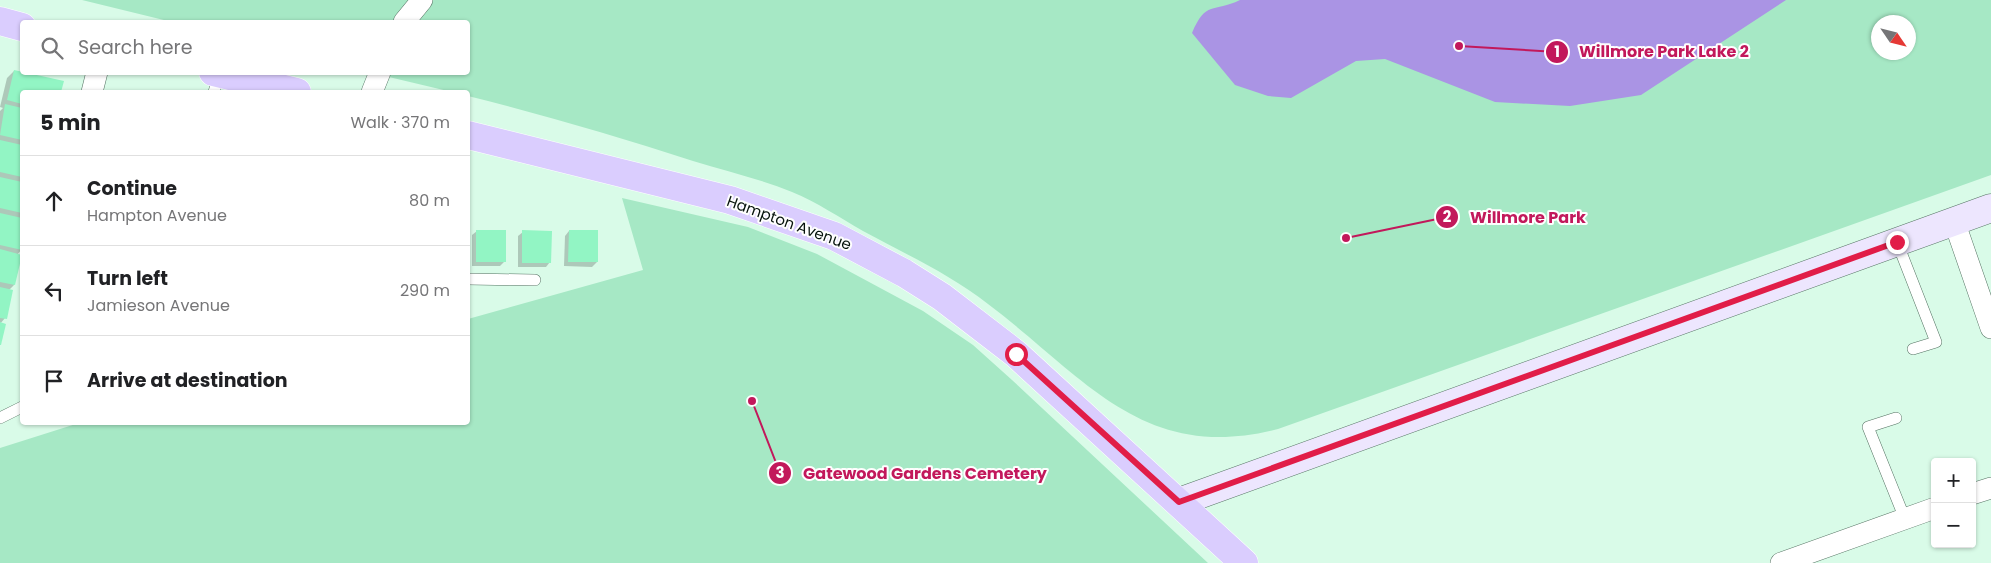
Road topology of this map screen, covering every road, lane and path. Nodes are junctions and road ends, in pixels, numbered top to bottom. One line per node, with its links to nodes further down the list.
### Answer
1 (422, 0): 2 (street)
2 (406, 20)
3 (0, 21): 4 (main road)
4 (20, 26)
5 (96, 75): 8 (street)
6 (379, 75): 10 (street)
7 (215, 80): 9 (main road)
8 (92, 90)
9 (282, 90)
10 (373, 90)
11 (470, 135): 24 (main road, Hampton Avenue)
12 (1991, 208): 13 (main road)
13 (1954, 221): 14 (main road); 17 (street)
14 (1897, 242): 18 (lane); 24 (main road)
15 (470, 279): 16 (lane)
16 (535, 280)
17 (1991, 328)
18 (1914, 349)
19 (20, 408): 20 (lane)
20 (0, 418)
21 (1896, 418): 26 (lane)
22 (1991, 488): 23 (street)
23 (1976, 493)
24 (1179, 502): 27 (main road, Hampton Avenue)
25 (1931, 509): 26 (street)
26 (1904, 519): 28 (street)
27 (1244, 563)
28 (1781, 563)

